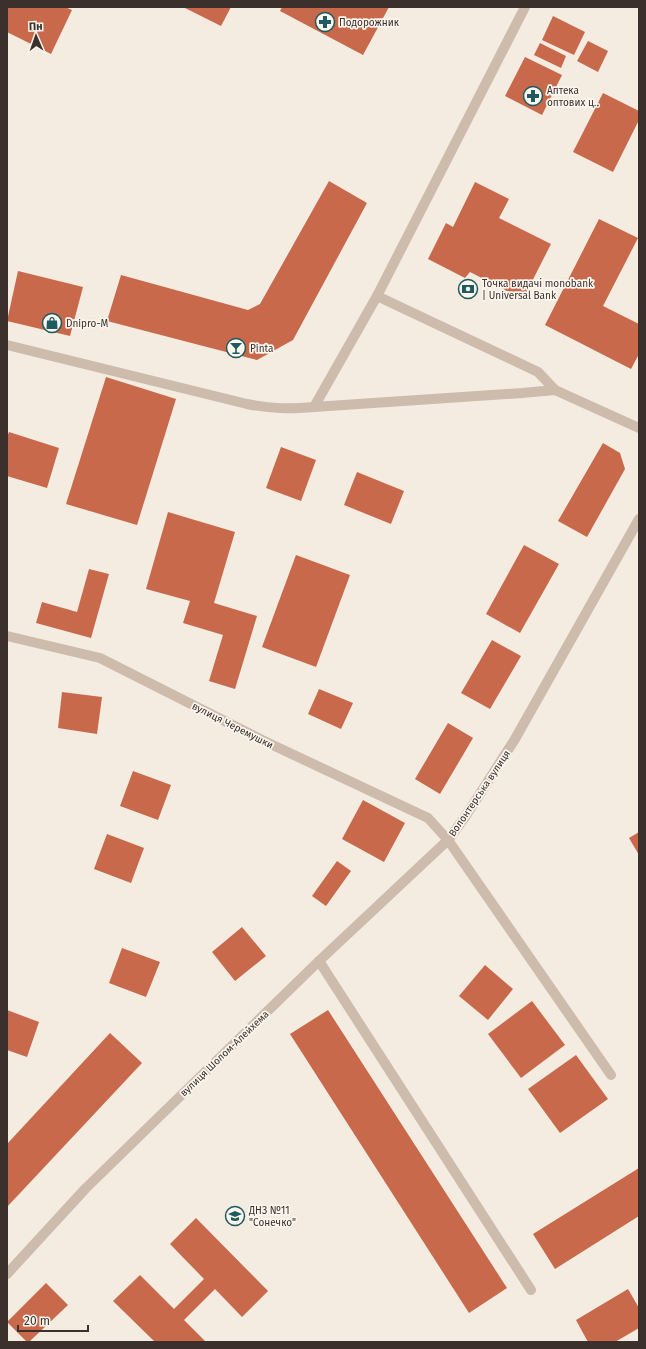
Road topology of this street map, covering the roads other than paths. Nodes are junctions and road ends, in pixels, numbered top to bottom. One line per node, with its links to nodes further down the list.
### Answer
1 (525, 7): 2 (street)
2 (377, 296): 4 (street); 5 (street)
3 (7, 345): 5 (street)
4 (555, 390): 5 (street); 6 (street)
5 (314, 407)
6 (639, 428)
7 (639, 519): 9 (street, Волонтерська вулиця)
8 (7, 636): 9 (street, вулиця Черемушки)
9 (448, 840): 10 (street, вулиця Шолом-Алейхема); 11 (street, Волонтерська вулиця)
10 (319, 961): 12 (street, вулиця Шолом-Алейхема); 13 (street)
11 (611, 1075)
12 (7, 1274)
13 (531, 1290)

